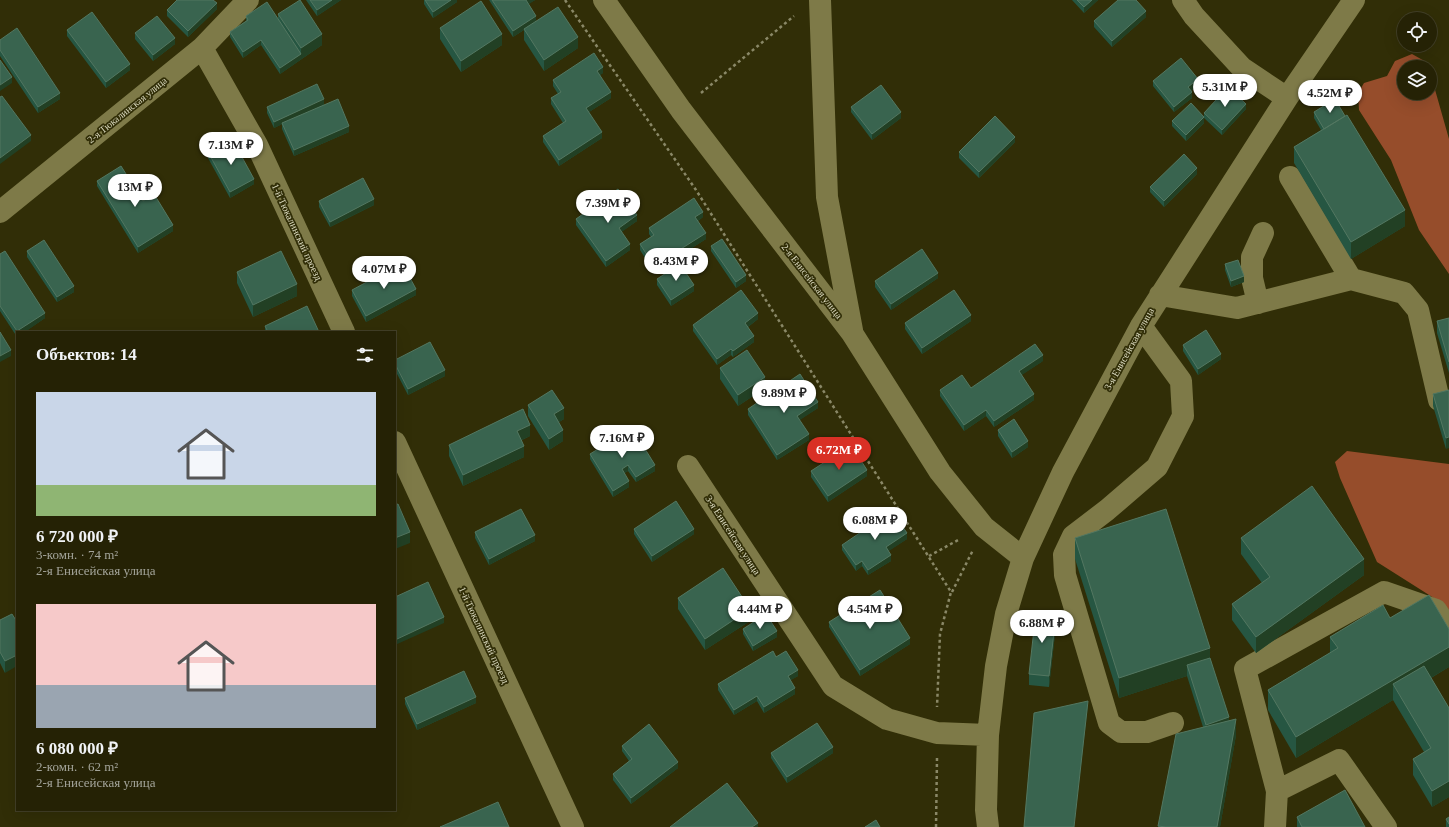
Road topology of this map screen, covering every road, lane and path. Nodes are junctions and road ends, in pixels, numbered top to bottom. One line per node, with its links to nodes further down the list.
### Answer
1 (248, 0): 8 (street, 2-я Тюкалинская улица)
2 (565, 0): 24 (path)
3 (604, 0): 10 (street, 2-я Енисейская улица)
4 (820, 0): 19 (street)
5 (1183, 0): 9 (street)
6 (1354, 0): 9 (street, 3-я Енисейская улица)
7 (796, 15): 10 (path)
8 (202, 48): 12 (street, 2-я Тюкалинская улица); 18 (street, 1-й Тюкалинский проезд)
9 (1287, 98): 15 (street, 3-я Енисейская улица)
10 (680, 110): 19 (street, 2-я Енисейская улица)
11 (1290, 177): 14 (street)
12 (0, 212)
13 (1263, 233): 16 (street)
14 (1351, 279): 16 (street); 20 (street)
15 (1160, 295): 16 (street); 17 (street, 3-я Енисейская улица)
16 (1258, 303)
17 (1141, 326): 25 (street, 3-я Енисейская улица); 28 (street)
18 (344, 331)
19 (852, 333): 23 (street, 2-я Енисейская улица)
20 (1439, 400)
21 (396, 444): 32 (street, 1-й Тюкалинский проезд)
22 (688, 466): 29 (street, 3-я Енисейская улица)
23 (984, 527): 24 (path); 25 (street, 2-я Енисейская улица); 26 (path)
24 (929, 556): 26 (path)
25 (1023, 558): 30 (street, 3-я Енисейская улица)
26 (951, 592): 29 (path)
27 (1449, 630): 31 (street)
28 (1174, 722)
29 (937, 733): 30 (street, 3-я Енисейская улица); 33 (path)
30 (988, 735): 34 (street, 3-я Енисейская улица)
31 (1276, 791): 35 (street); 36 (street)
32 (573, 827)
33 (936, 827)
34 (988, 827)
35 (1275, 827)
36 (1386, 827)

